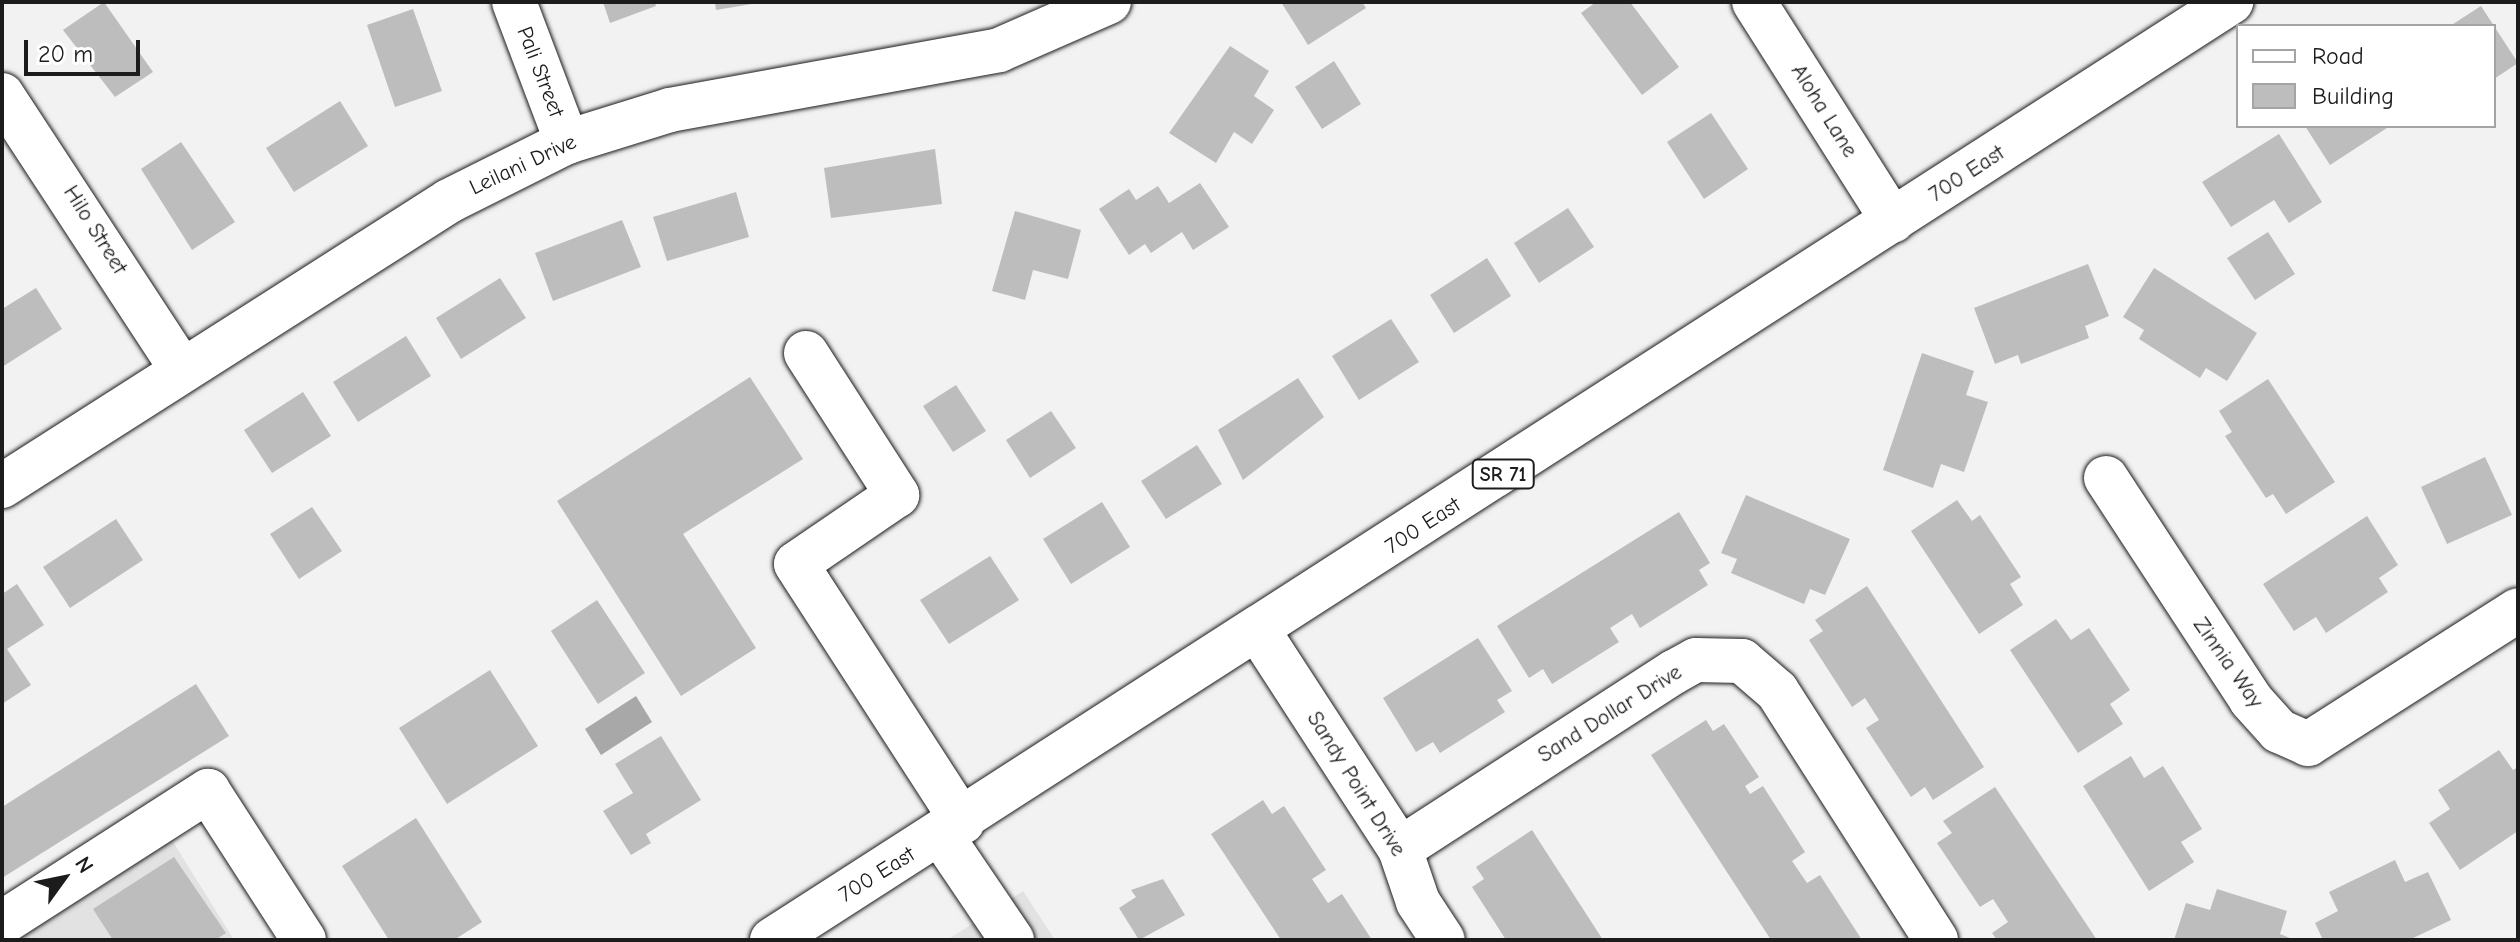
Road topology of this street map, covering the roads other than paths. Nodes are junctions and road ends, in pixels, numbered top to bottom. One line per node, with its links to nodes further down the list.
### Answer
1 (514, 2): 7 (street, Pali Street)
2 (1109, 2): 5 (street, Leilani Drive)
3 (1754, 2): 8 (street, Aloha Lane)
4 (2231, 2): 8 (street, 700 East / SR 71)
5 (1038, 17): 7 (street, Leilani Drive)
6 (2, 95): 10 (street, Hilo Street)
7 (567, 142): 10 (street, Leilani Drive)
8 (1893, 221): 14 (street, 700 East / SR 71)
9 (806, 353): 15 (street)
10 (182, 370): 12 (street, Leilani Drive)
11 (2106, 478): 13 (street, Zinnia Way)
12 (2, 486)
13 (2518, 610)
14 (1259, 632): 15 (street, 700 East / SR 71); 16 (street, Sandy Point Drive)
15 (952, 829): 19 (street, 700 East / SR 71); 20 (street)
16 (1400, 849): 21 (street, Sandy Point Drive); 22 (street, Sand Dollar Drive)
17 (2, 923): 18 (street)
18 (304, 940)
19 (772, 940)
20 (1012, 940)
21 (1443, 940)
22 (1936, 940)

